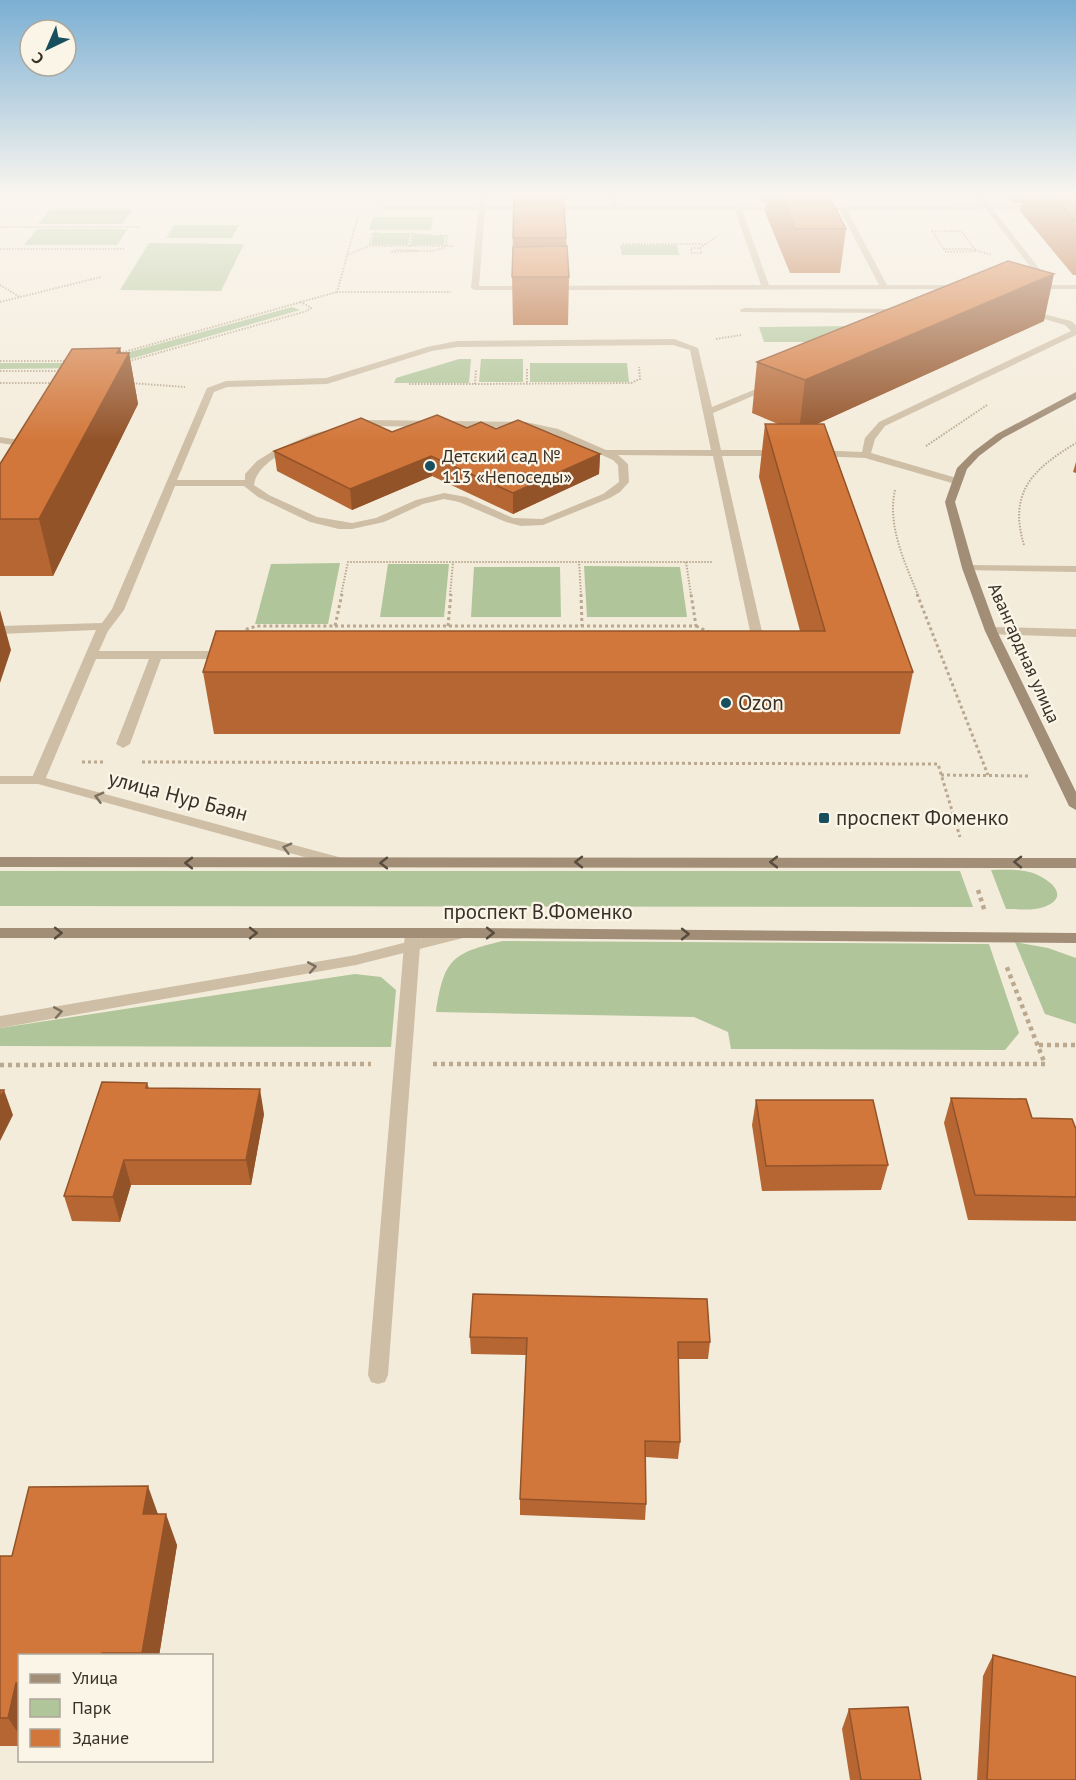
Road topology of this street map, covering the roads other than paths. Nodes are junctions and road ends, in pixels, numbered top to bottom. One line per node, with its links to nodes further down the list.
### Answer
1 (476, 275): 10 (street)
2 (761, 275): 10 (street)
3 (878, 275): 5 (street)
4 (1041, 275): 8 (street)
5 (884, 287): 6 (street); 10 (street)
6 (973, 287)
7 (1028, 287): 8 (street)
8 (1050, 287): 9 (street)
9 (1076, 287)
10 (766, 288)
11 (1014, 307): 22 (street)
12 (744, 310): 13 (street)
13 (918, 311)
14 (782, 381): 16 (street)
15 (1076, 395): 23 (main road, Авангардная улица)
16 (708, 412): 19 (street); 24 (street)
17 (0, 440): 26 (street)
18 (605, 452): 19 (street); 25 (street); 25 (street)
19 (717, 453): 20 (street); 33 (street)
20 (796, 453)
21 (807, 453): 22 (street)
22 (866, 455): 23 (street)
23 (956, 482): 27 (main road, Авангардная улица)
24 (171, 483): 25 (street); 29 (street)
25 (247, 483)
26 (0, 487)
27 (968, 568): 28 (street); 31 (main road, Авангардная улица)
28 (1076, 569)
29 (104, 626): 30 (street); 34 (street)
30 (0, 630)
31 (991, 631): 32 (street); 40 (main road, Авангардная улица)
32 (1076, 633)
33 (743, 651)
34 (91, 655): 35 (street); 39 (street)
35 (156, 655): 36 (street); 37 (street)
36 (238, 655)
37 (123, 744)
38 (0, 780): 39 (street, улица Нур Баян)
39 (38, 780): 42 (street, улица Нур Баян, one-way to 39)
40 (1076, 806)
41 (0, 862): 42 (main road, one-way to 41)
42 (344, 863): 43 (main road, one-way to 42)
43 (1076, 863)
44 (0, 933): 47 (main road, проспект В.Фоменко, one-way to 47)
45 (465, 933): 46 (main road, проспект В.Фоменко, one-way to 46); 47 (street)
46 (1076, 938)
47 (413, 939): 48 (street, one-way to 47); 49 (street)
48 (0, 1022)
49 (378, 1375)

